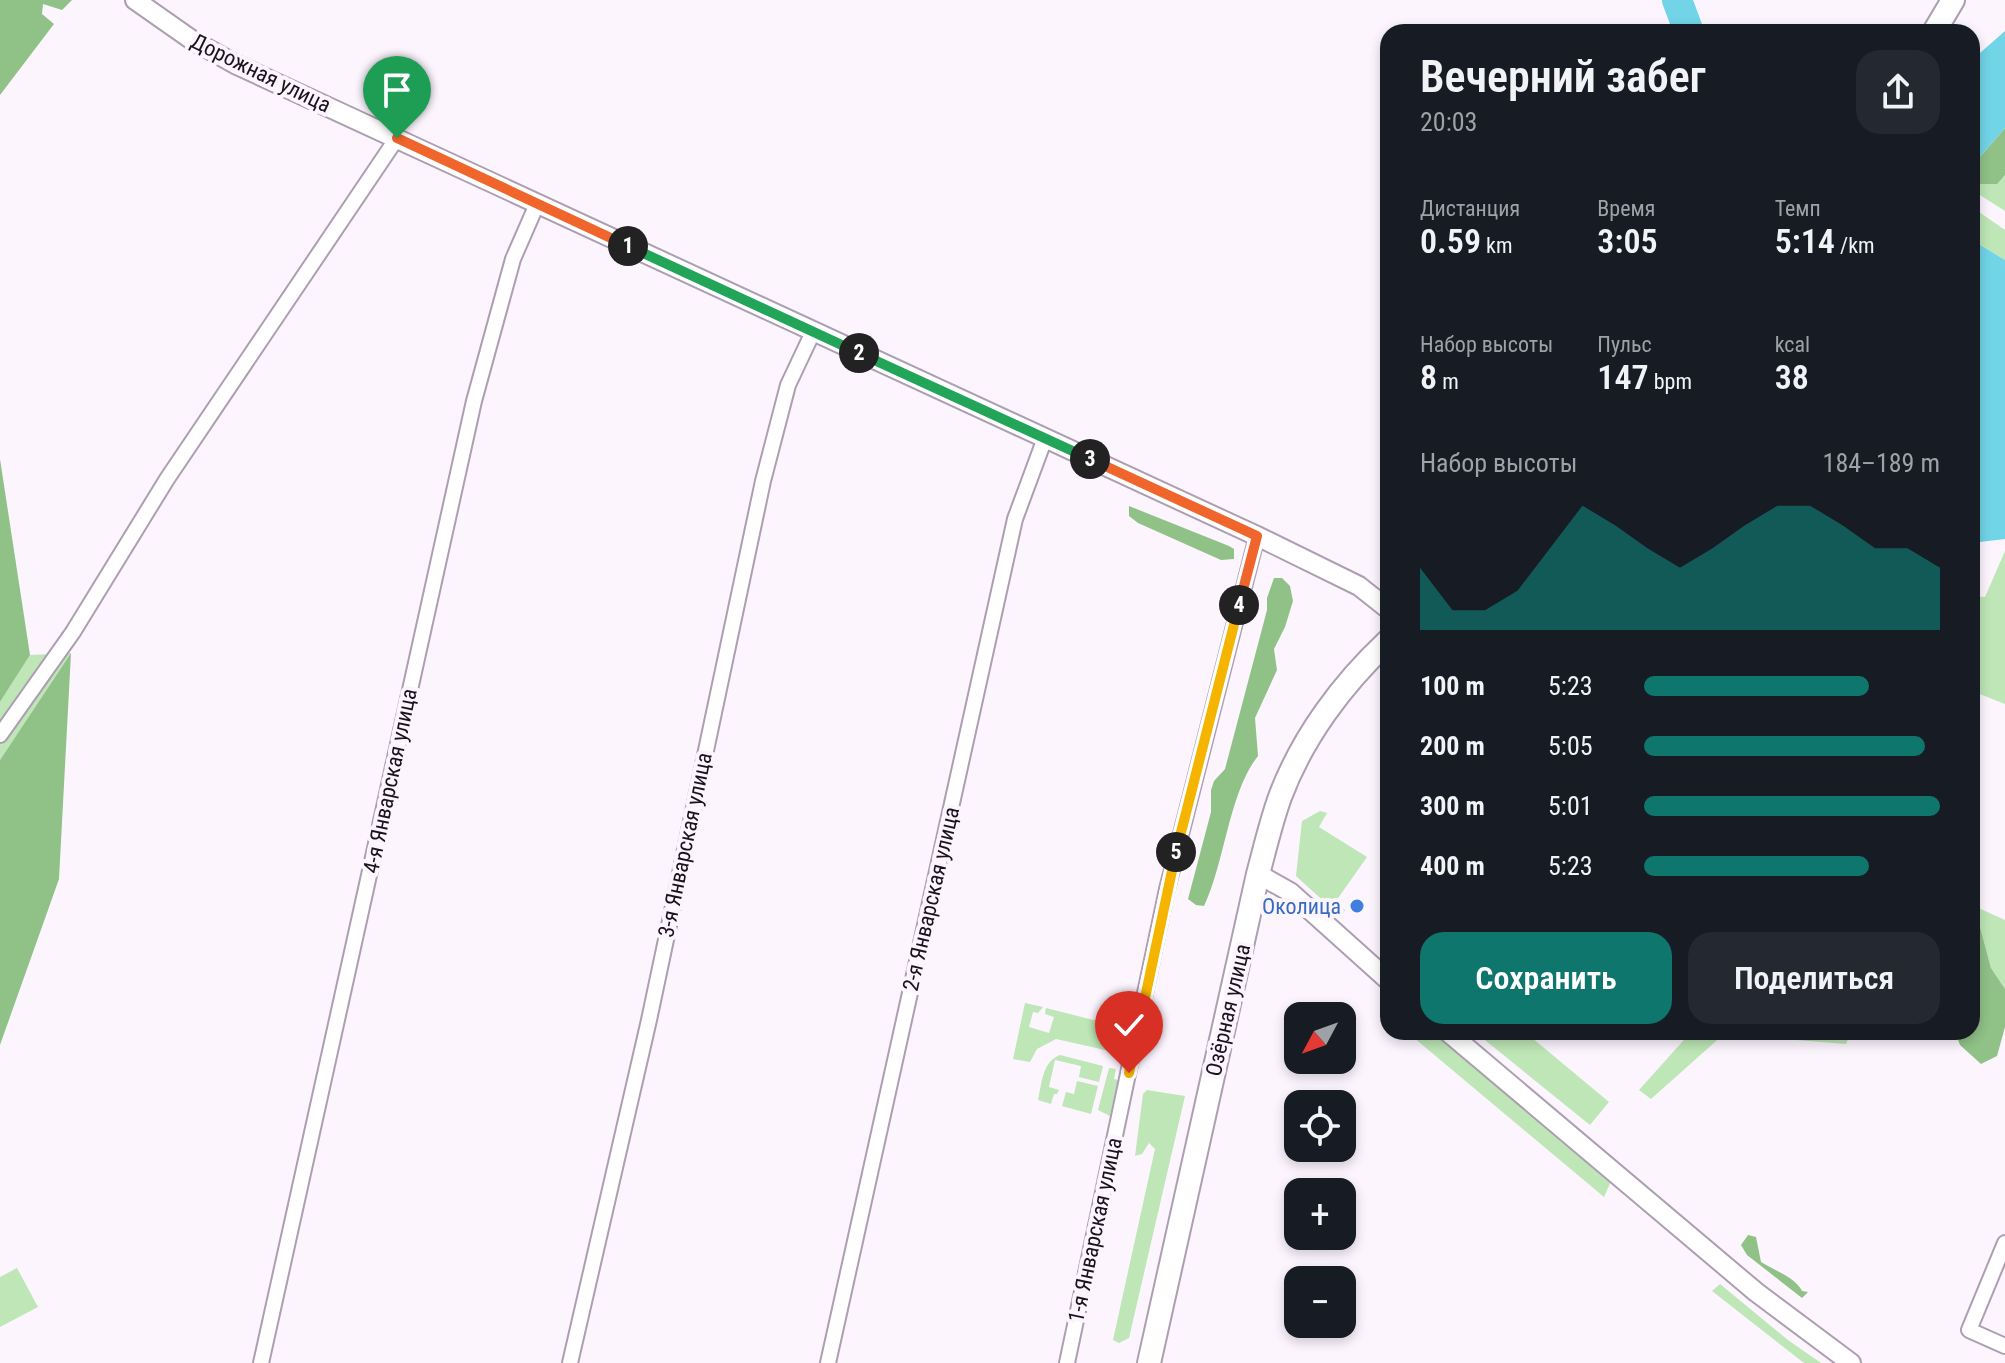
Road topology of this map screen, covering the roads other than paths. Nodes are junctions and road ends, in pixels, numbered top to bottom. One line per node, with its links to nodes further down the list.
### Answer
1 (135, 0): 4 (street, Дорожная улица)
2 (1953, 0): 3 (main road)
3 (1939, 24)
4 (397, 138): 5 (street, Дорожная улица); 11 (street)
5 (537, 204): 6 (street, Дорожная улица); 17 (street, 4-я Январская улица)
6 (813, 332): 7 (street, Дорожная улица); 18 (street, 3-я Январская улица)
7 (1045, 438): 8 (street, Дорожная улица); 19 (street, 2-я Январская улица)
8 (1257, 536): 9 (street, Дорожная улица); 20 (street, 1-я Январская улица)
9 (1380, 603)
10 (1380, 650): 12 (main road, Озёрная улица)
11 (0, 735)
12 (1258, 874): 13 (street); 21 (main road, Озёрная улица)
13 (1380, 973)
14 (1457, 1040): 22 (street)
15 (2005, 1243): 16 (street)
16 (2005, 1346)
17 (261, 1363)
18 (570, 1363)
19 (828, 1363)
20 (1067, 1363)
21 (1149, 1363)
22 (1851, 1363)

